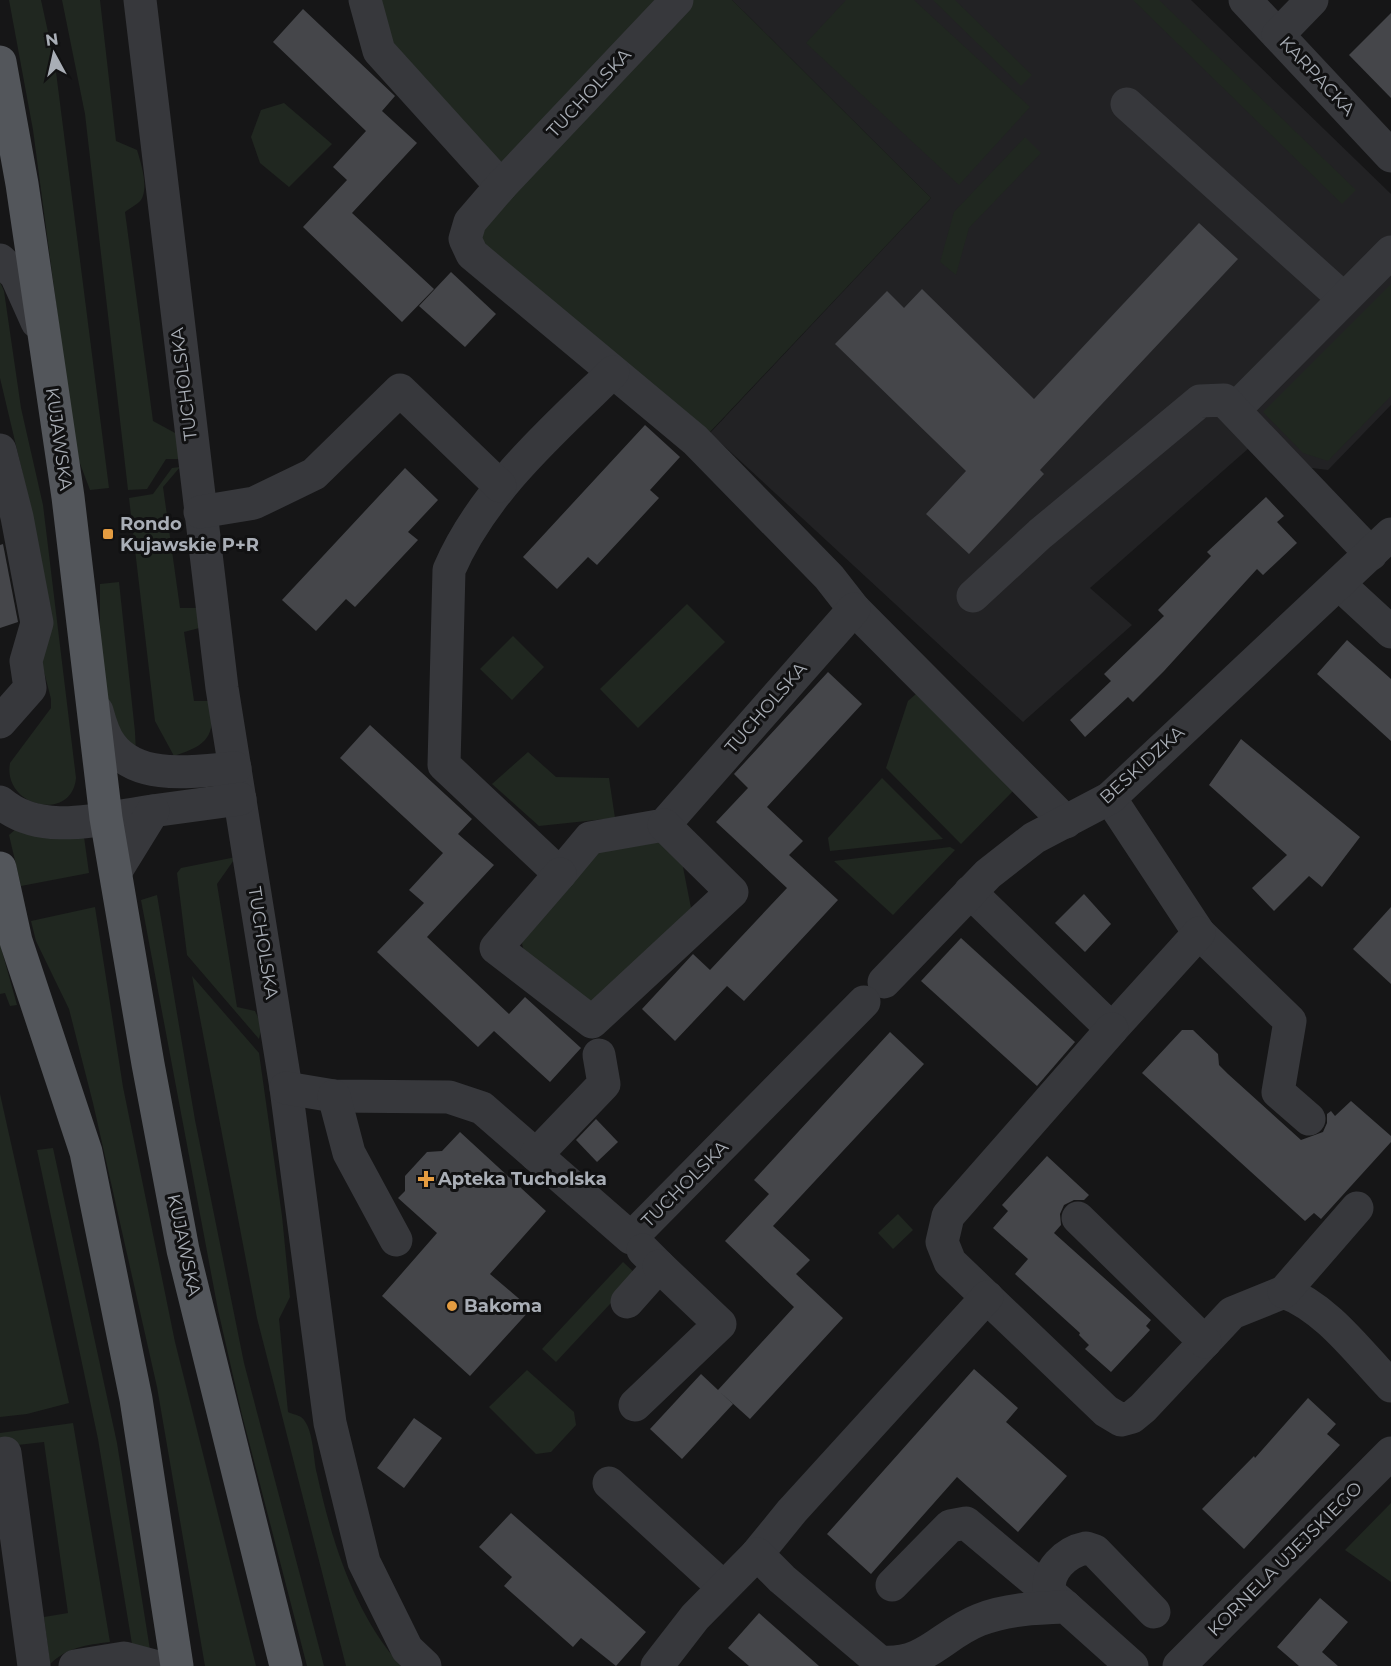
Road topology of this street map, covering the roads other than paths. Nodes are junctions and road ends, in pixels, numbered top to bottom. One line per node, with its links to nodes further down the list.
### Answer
1 (140, 0): 19 (street, TUCHOLSKA)
2 (365, 0): 10 (street)
3 (677, 0): 10 (street, TUCHOLSKA)
4 (1245, 0): 6 (street, KARPACKA)
5 (1312, 0): 6 (street)
6 (1278, 35): 9 (street, KARPACKA)
7 (0, 62): 14 (main road, KUJAWSKA)
8 (1127, 104): 13 (street)
9 (1390, 153)
10 (501, 186): 15 (street, TUCHOLSKA)
11 (1391, 252): 13 (street)
12 (0, 260): 14 (street)
13 (1344, 299): 16 (street)
14 (45, 340): 26 (main road, KUJAWSKA)
15 (613, 372): 18 (street); 24 (street, TUCHOLSKA)
16 (1234, 410): 20 (street); 23 (street)
17 (0, 450): 21 (street)
18 (500, 486): 19 (street); 36 (street)
19 (200, 512): 28 (street, TUCHOLSKA)
20 (1381, 544): 22 (street, BESKIDZKA)
21 (13, 566): 27 (street)
22 (1339, 584): 25 (street); 29 (street, BESKIDZKA)
23 (973, 596)
24 (854, 609): 33 (street, TUCHOLSKA); 34 (street, TUCHOLSKA)
25 (1391, 632)
26 (92, 695): 28 (street); 32 (main road, KUJAWSKA)
27 (0, 722)
28 (237, 783): 31 (street); 43 (street, TUCHOLSKA)
29 (1110, 798): 33 (street, BESKIDZKA); 39 (street)
30 (0, 802): 32 (street)
31 (153, 811): 32 (street); 35 (street)
32 (106, 819): 35 (main road, KUJAWSKA)
33 (1066, 822): 38 (street, BESKIDZKA)
34 (664, 825): 36 (street); 36 (street)
35 (116, 871): 71 (main road, KUJAWSKA)
36 (560, 874)
37 (1, 876): 70 (main road)
38 (970, 892): 40 (street, BESKIDZKA); 41 (street)
39 (1199, 933): 41 (street); 45 (street)
40 (874, 992): 49 (street, TUCHOLSKA)
41 (1112, 1029): 53 (street)
42 (599, 1055): 46 (street)
43 (286, 1088): 44 (street, TUCHOLSKA); 72 (street, TUCHOLSKA)
44 (334, 1096): 46 (street, TUCHOLSKA); 50 (street)
45 (1310, 1119)
46 (536, 1155): 49 (street, TUCHOLSKA)
47 (1357, 1208): 52 (street)
48 (1078, 1218): 55 (street)
49 (631, 1238): 51 (street)
50 (396, 1240)
51 (659, 1266): 54 (street); 57 (street)
52 (1284, 1292): 55 (street); 56 (street)
53 (987, 1297): 55 (street); 61 (street)
54 (627, 1302)
55 (1205, 1342)
56 (1391, 1386)
57 (635, 1405)
58 (1391, 1452): 66 (street, KORNELA UJEJSKIEGO)
59 (5, 1453): 67 (street)
60 (609, 1483): 63 (street)
61 (757, 1554): 63 (street); 64 (street)
62 (892, 1585): 64 (street)
63 (723, 1587): 73 (street)
64 (1058, 1600): 65 (street); 74 (street)
65 (1154, 1612)
66 (1193, 1662)
67 (34, 1666)
68 (75, 1666): 69 (street)
69 (154, 1666)
70 (177, 1666)
71 (286, 1666)
72 (425, 1666)
73 (657, 1666)
74 (1132, 1666)

